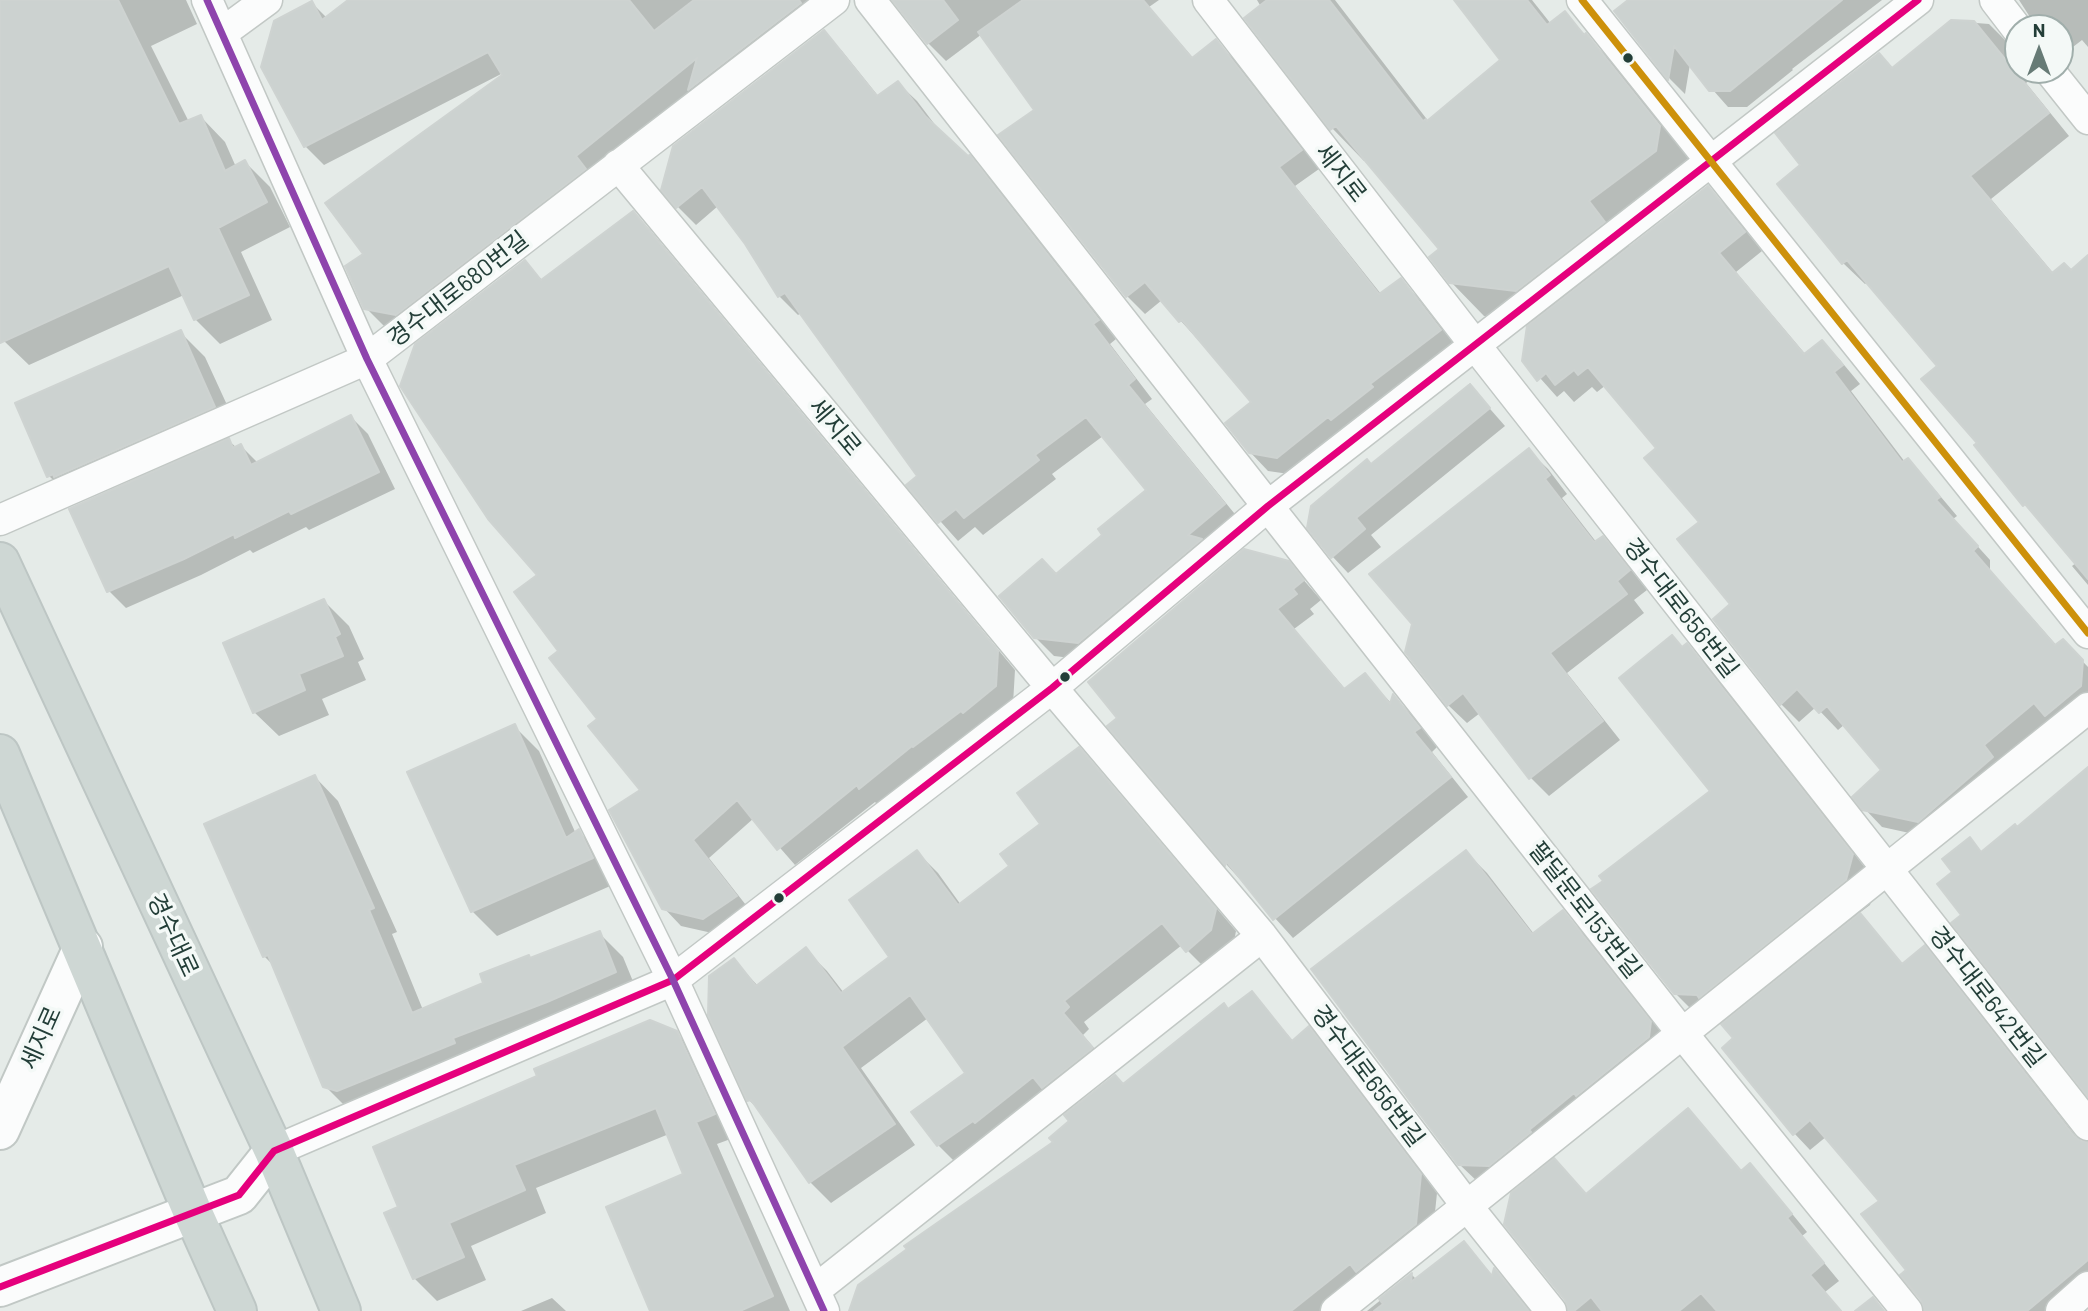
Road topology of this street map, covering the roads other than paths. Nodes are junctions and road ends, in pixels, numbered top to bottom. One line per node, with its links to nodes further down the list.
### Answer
1 (207, 0): 10 (street)
2 (267, 0): 10 (street)
3 (834, 0): 14 (street, 경수대로680번길)
4 (870, 0): 17 (street)
5 (1208, 0): 15 (street, 세지로)
6 (1582, 0): 13 (street)
7 (1918, 0): 13 (street)
8 (1995, 0): 9 (street)
9 (2006, 14)
10 (222, 33): 16 (street)
11 (2060, 84): 12 (street)
12 (2088, 119)
13 (1712, 162): 15 (street); 20 (street)
14 (618, 165): 16 (street, 경수대로680번길); 21 (street, 세지로)
15 (1475, 345): 17 (street); 24 (street, 경수대로656번길)
16 (367, 359): 18 (street, 경수대로680번길); 27 (street)
17 (1268, 506): 21 (street); 28 (street, 팔달문로153번길)
18 (0, 520)
19 (0, 562): 31 (main road, 경수대로)
20 (2088, 633)
21 (1052, 688): 25 (street, 경수대로656번길); 27 (street)
22 (2088, 708): 24 (street)
23 (0, 754): 26 (main road)
24 (1886, 870): 28 (street); 29 (street, 경수대로642번길)
25 (1262, 936): 32 (street, 경수대로656번길); 36 (street)
26 (83, 947): 30 (street, 세지로); 33 (main road)
27 (673, 980): 31 (street); 36 (street)
28 (1682, 1033): 32 (street); 41 (street, 팔달문로153번길)
29 (2088, 1125)
30 (0, 1130)
31 (274, 1152): 33 (street); 38 (main road, 경수대로)
32 (1467, 1206): 39 (street); 40 (street)
33 (193, 1213): 34 (street); 37 (main road)
34 (0, 1287)
35 (2088, 1287): 42 (street)
36 (820, 1300)
37 (237, 1311)
38 (341, 1311)
39 (1336, 1311)
40 (1550, 1311)
41 (1907, 1311)
42 (2061, 1311)

